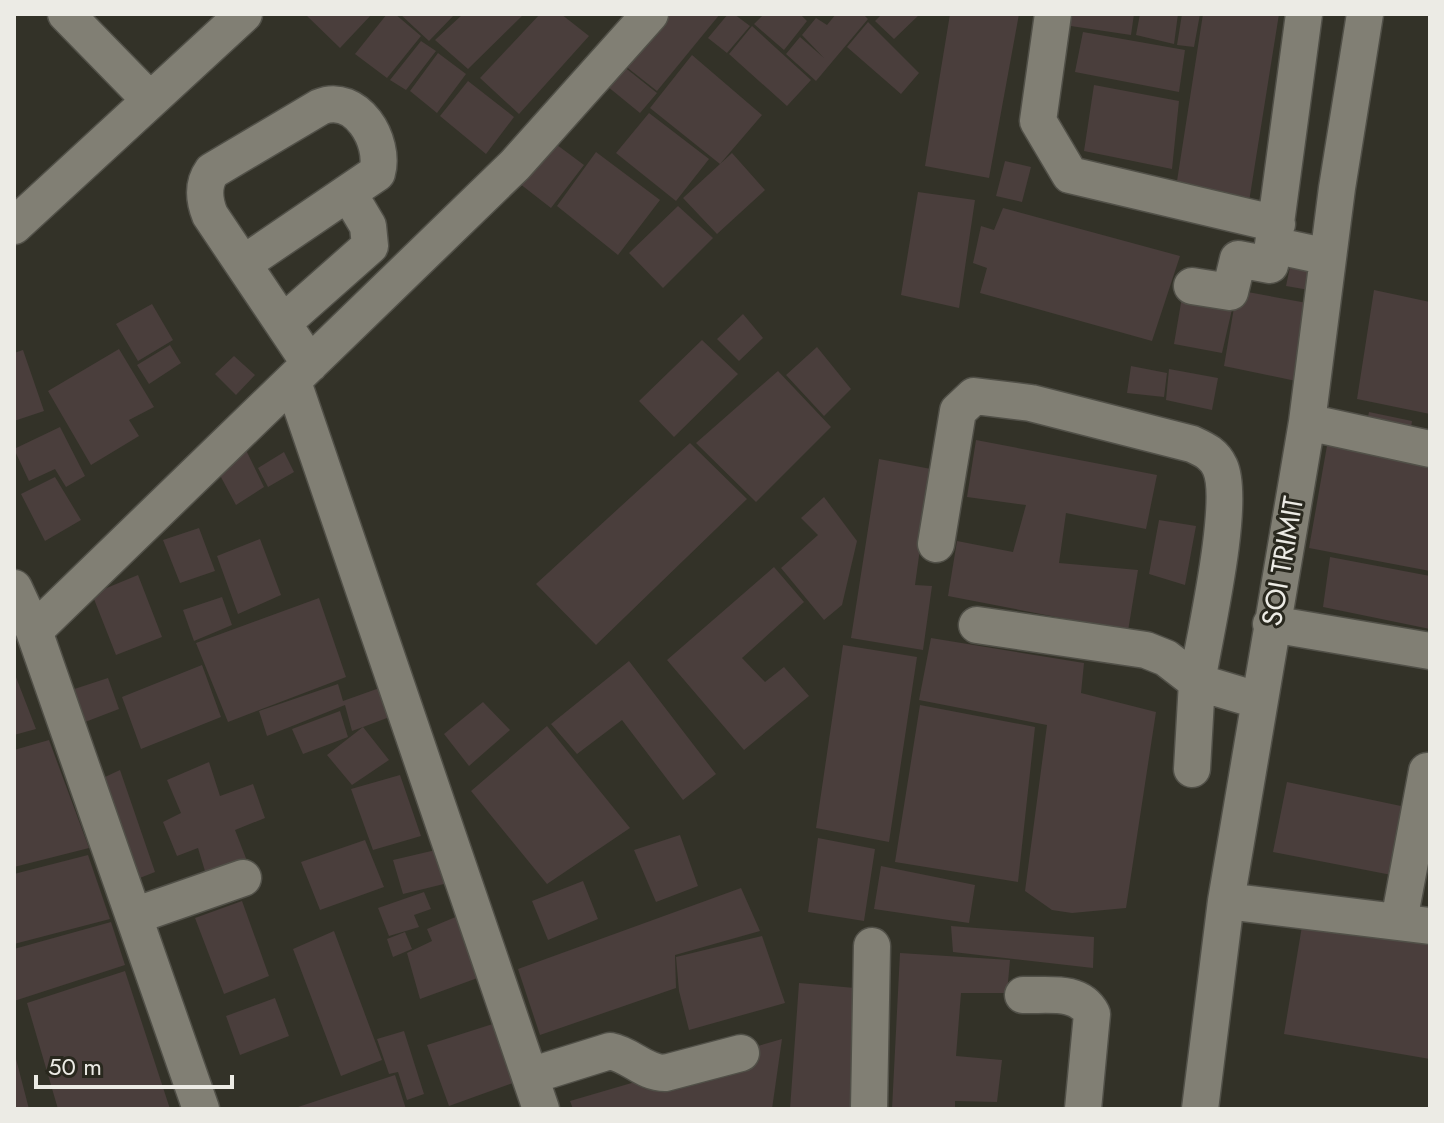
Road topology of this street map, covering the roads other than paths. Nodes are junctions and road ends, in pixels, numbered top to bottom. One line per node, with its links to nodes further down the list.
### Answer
1 (66, 14): 7 (street)
2 (244, 14): 7 (street)
3 (650, 14): 15 (street)
4 (1053, 14): 10 (street)
5 (1304, 14): 10 (street)
6 (1365, 14): 11 (street, SOI TRIMIT)
7 (149, 99): 9 (street)
8 (349, 194): 12 (street); 12 (street); 14 (street)
9 (14, 226)
10 (1275, 234): 11 (street); 13 (street)
11 (1328, 257): 16 (street, SOI TRIMIT)
12 (243, 264): 14 (street)
13 (1192, 286)
14 (283, 323): 15 (street)
15 (301, 373): 22 (street); 35 (street)
16 (1307, 422): 17 (street); 20 (street, SOI TRIMIT)
17 (1430, 449)
18 (936, 544): 24 (street)
19 (14, 588): 22 (street)
20 (1271, 624): 23 (street); 25 (street, SOI TRIMIT)
21 (977, 625): 24 (street)
22 (34, 631): 30 (street)
23 (1430, 651)
24 (1197, 682): 25 (street); 26 (street)
25 (1257, 700): 29 (street, SOI TRIMIT)
26 (1192, 769)
27 (1427, 771): 31 (street)
28 (243, 878): 30 (street)
29 (1226, 901): 31 (street); 39 (street, SOI TRIMIT)
30 (134, 916): 36 (street)
31 (1414, 924)
32 (872, 946): 37 (street)
33 (1023, 995): 38 (street)
34 (741, 1053): 35 (street)
35 (535, 1092)
36 (201, 1109)
37 (869, 1109)
38 (1083, 1109)
39 (1200, 1109)

